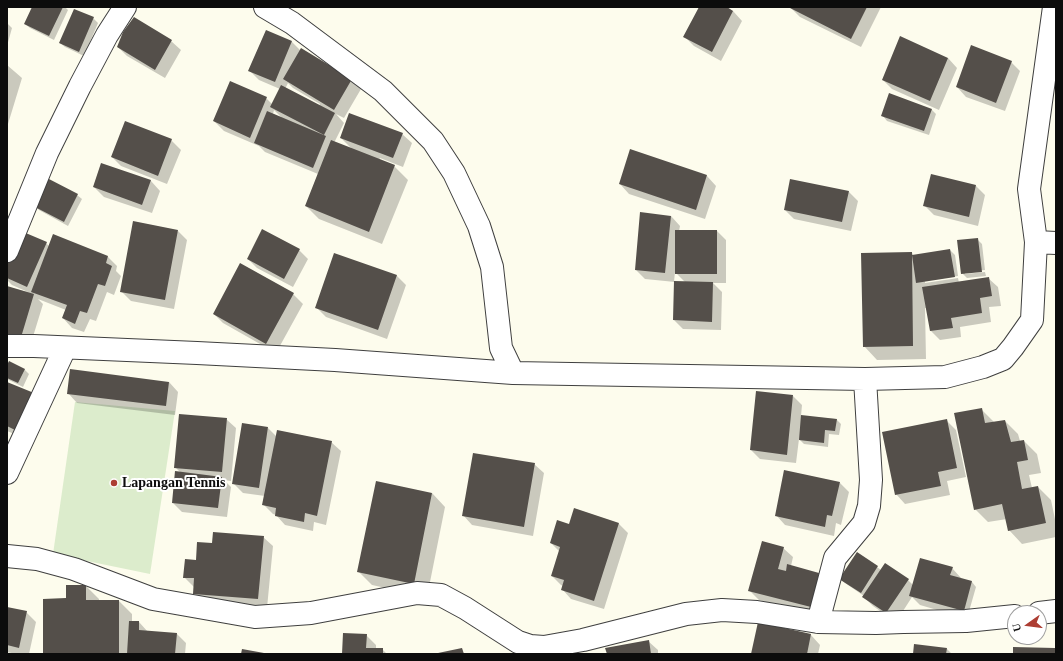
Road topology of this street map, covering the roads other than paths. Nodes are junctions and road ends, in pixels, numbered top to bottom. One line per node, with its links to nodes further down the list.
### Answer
1 (125, 7): 5 (street)
2 (265, 7): 8 (street)
3 (1054, 7): 4 (street)
4 (1046, 243): 9 (street)
5 (7, 251)
6 (7, 346): 7 (street)
7 (65, 348): 8 (street); 10 (street)
8 (513, 373): 9 (street)
9 (866, 379): 13 (street)
10 (7, 473)
11 (7, 556): 13 (street)
12 (1007, 617): 13 (street)
13 (818, 622)

